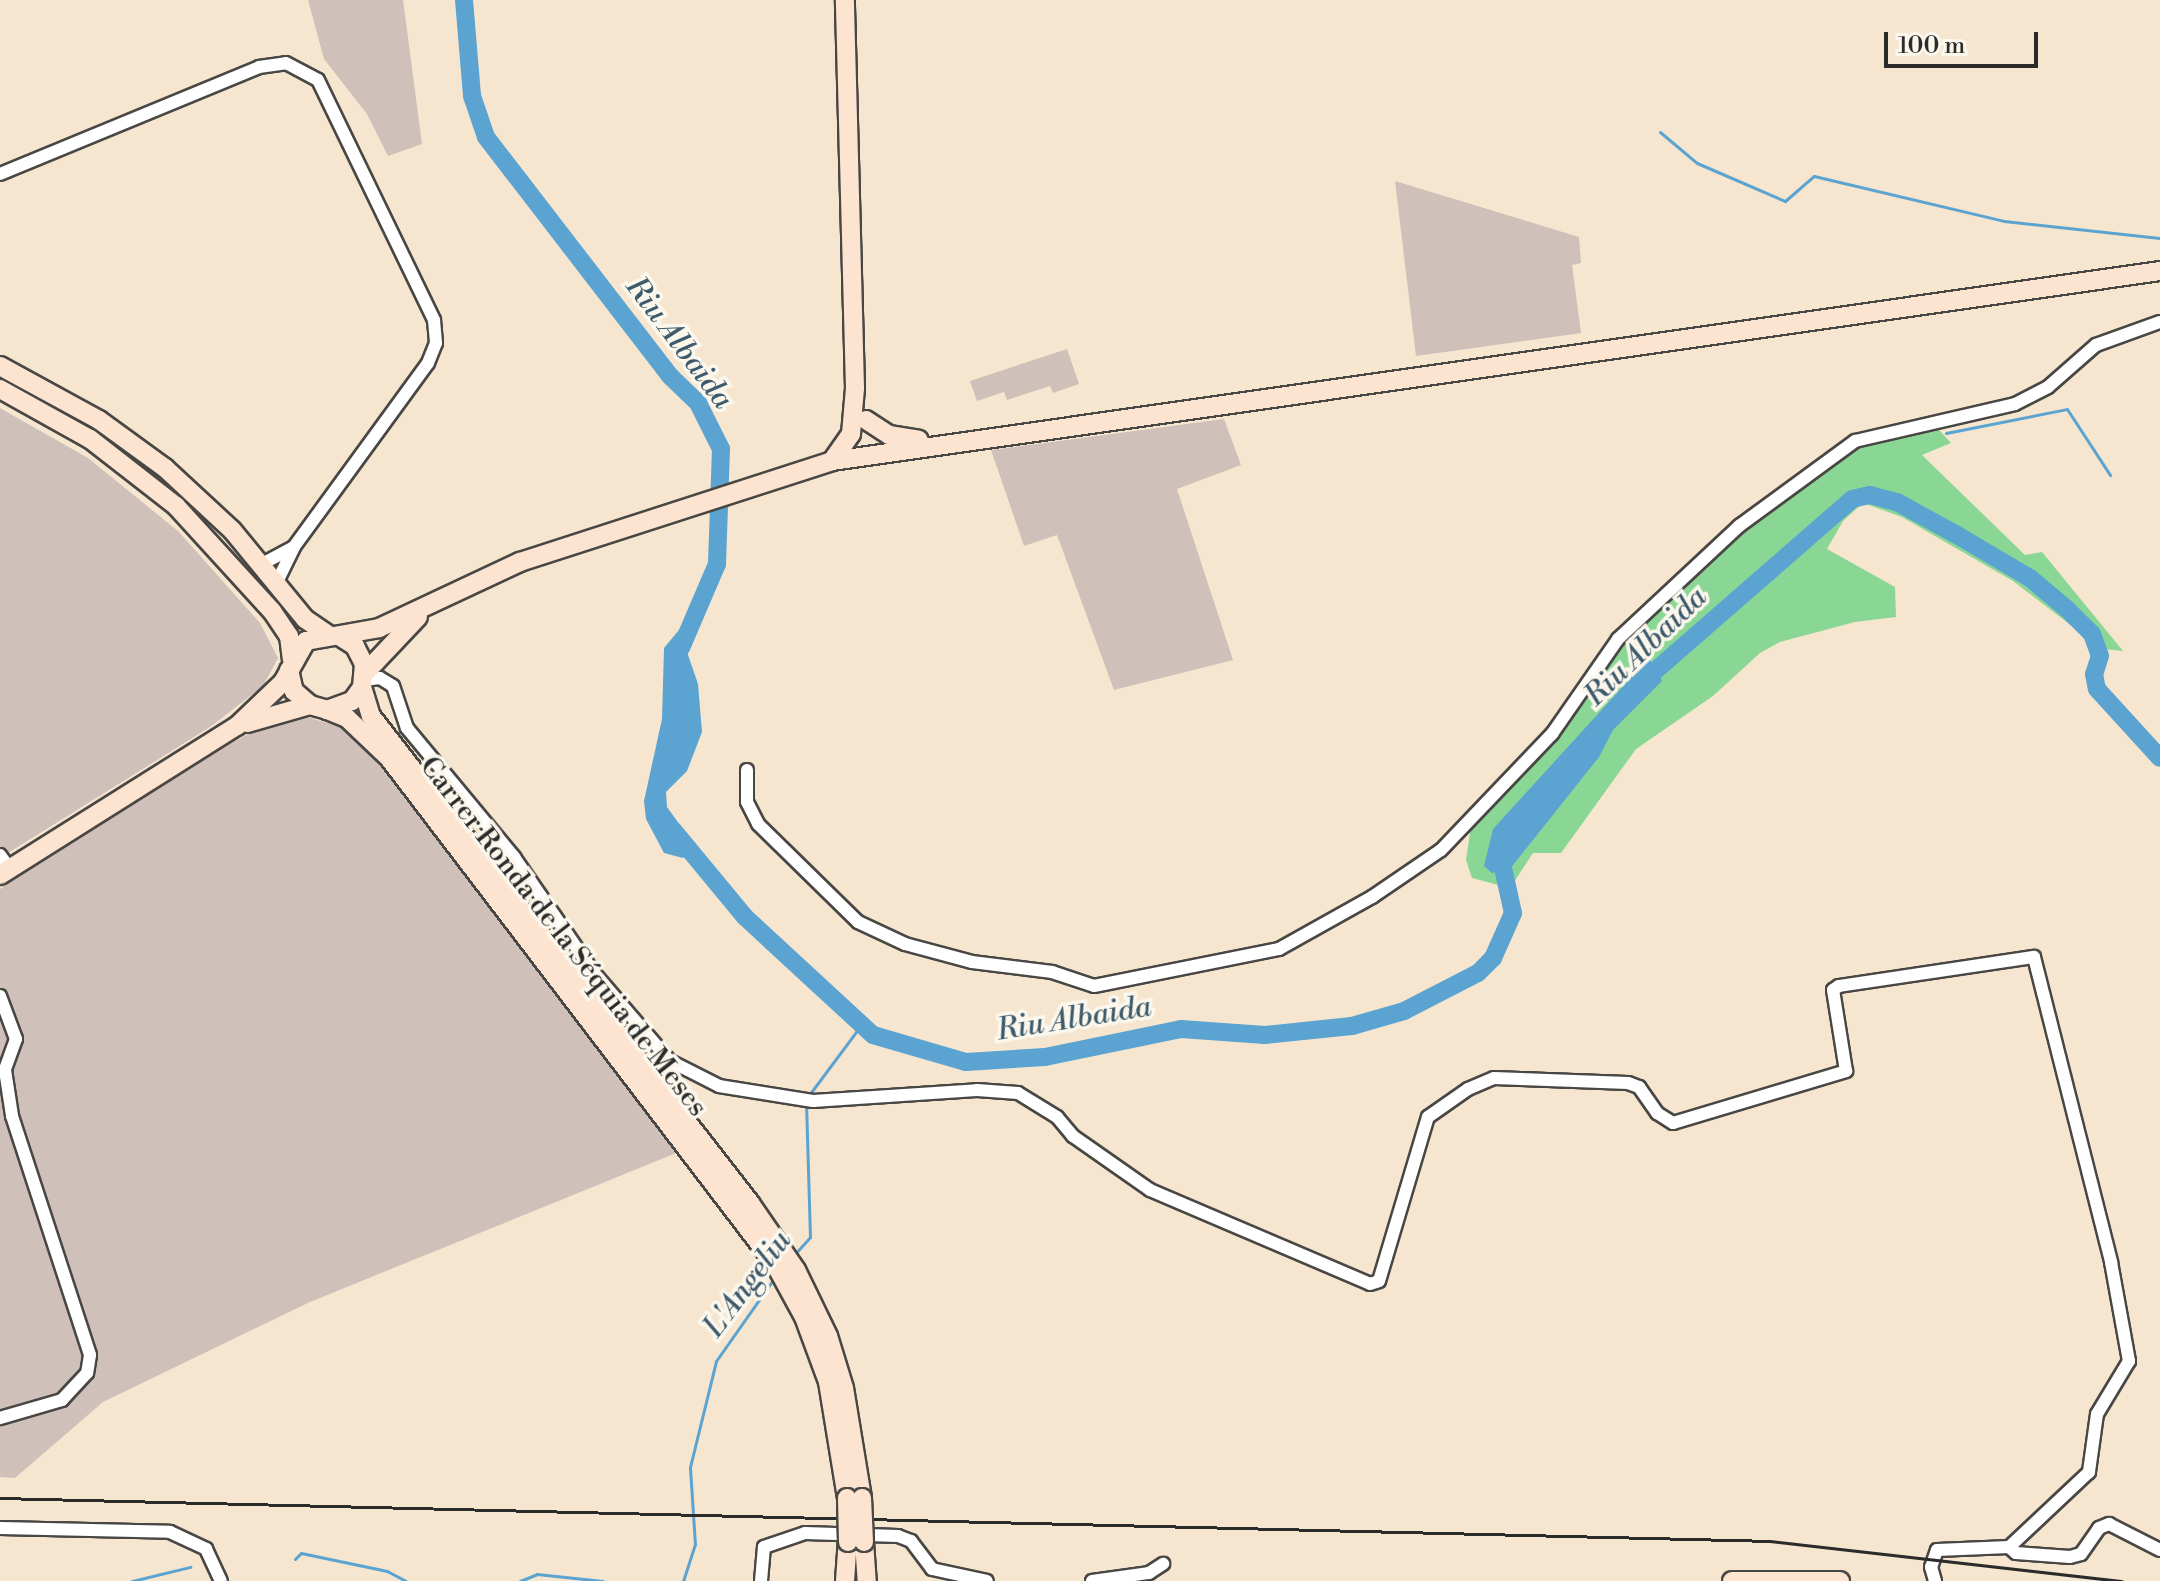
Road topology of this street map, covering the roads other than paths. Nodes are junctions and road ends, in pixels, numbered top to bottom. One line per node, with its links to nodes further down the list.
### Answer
1 (845, 0): 6 (street)
2 (0, 174): 13 (street)
3 (2160, 271): 10 (street)
4 (2160, 322): 22 (street)
5 (0, 366): 14 (street)
6 (855, 388): 8 (street); 9 (street)
7 (0, 389): 18 (street)
8 (866, 420): 10 (street); 11 (street)
9 (851, 434): 11 (street); 12 (street)
10 (945, 442): 11 (street)
11 (864, 454): 12 (street)
12 (832, 461): 16 (street)
13 (294, 547): 14 (street); 15 (street)
14 (262, 564): 15 (street)
15 (277, 582): 17 (street)
16 (425, 611): 17 (street); 19 (street)
17 (333, 635): 18 (street); 19 (street)
18 (290, 664): 20 (street); 21 (street)
19 (364, 680): 20 (street); 25 (street, Carrer Ronda de la Séquia de Meses); 29 (street)
20 (319, 708): 21 (street); 25 (street, Carrer Ronda de la Séquia de Meses)
21 (237, 726): 23 (street)
22 (747, 770)
23 (3, 866)
24 (0, 996): 26 (street)
25 (744, 1208): 28 (street, bridge)
26 (0, 1418)
27 (0, 1528): 32 (street)
28 (856, 1542): 34 (street); 35 (street)
29 (2009, 1547): 30 (street); 40 (street)
30 (2160, 1550)
31 (1163, 1564): 37 (street)
32 (221, 1581)
33 (761, 1581): 36 (street)
34 (845, 1581)
35 (867, 1581)
36 (987, 1581)
37 (1092, 1581)
38 (1732, 1581): 39 (street)
39 (1840, 1581)
40 (1935, 1581)

